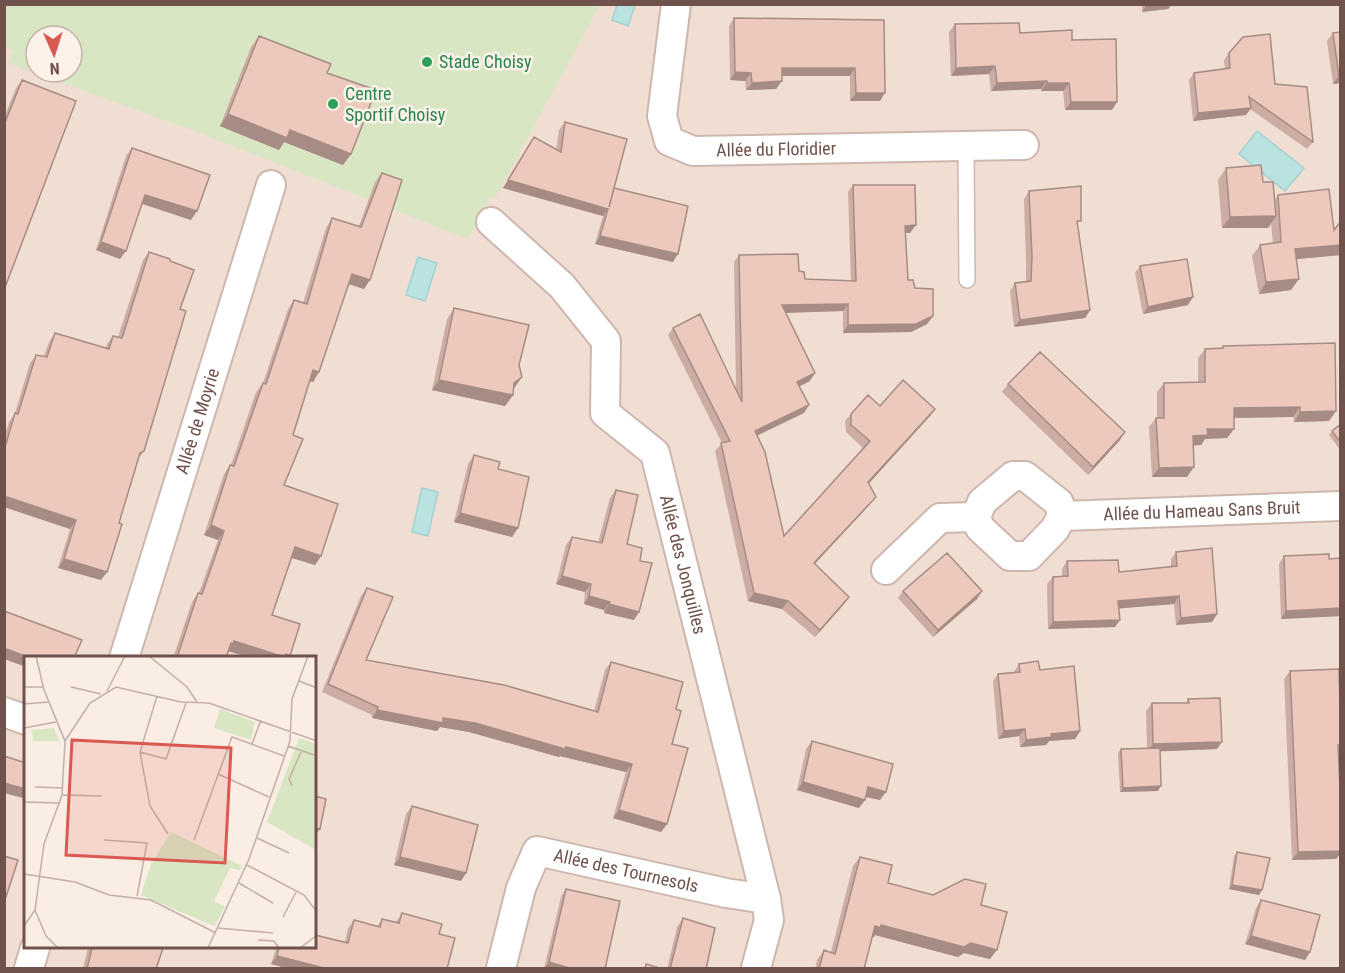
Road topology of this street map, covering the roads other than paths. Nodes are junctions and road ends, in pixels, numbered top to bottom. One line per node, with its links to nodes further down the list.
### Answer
1 (676, 4): 3 (street, Allée du Floridier)
2 (1024, 145): 3 (street, Allée du Floridier)
3 (966, 146): 6 (lane)
4 (271, 185): 11 (street, Allée de Moyrie)
5 (491, 222): 14 (street, Allée des Jonquilles)
6 (967, 280)
7 (1341, 506): 8 (street, Allée du Hameau Sans Bruit)
8 (1062, 516): 9 (street); 9 (street)
9 (976, 517): 10 (street)
10 (886, 570)
11 (125, 656)
12 (4, 712): 13 (street)
13 (24, 719)
14 (766, 898): 17 (street, Allée des Tournesols); 18 (street, Allée des Jonquilles)
15 (35, 949): 16 (street)
16 (29, 969)
17 (501, 969)
18 (756, 969)

